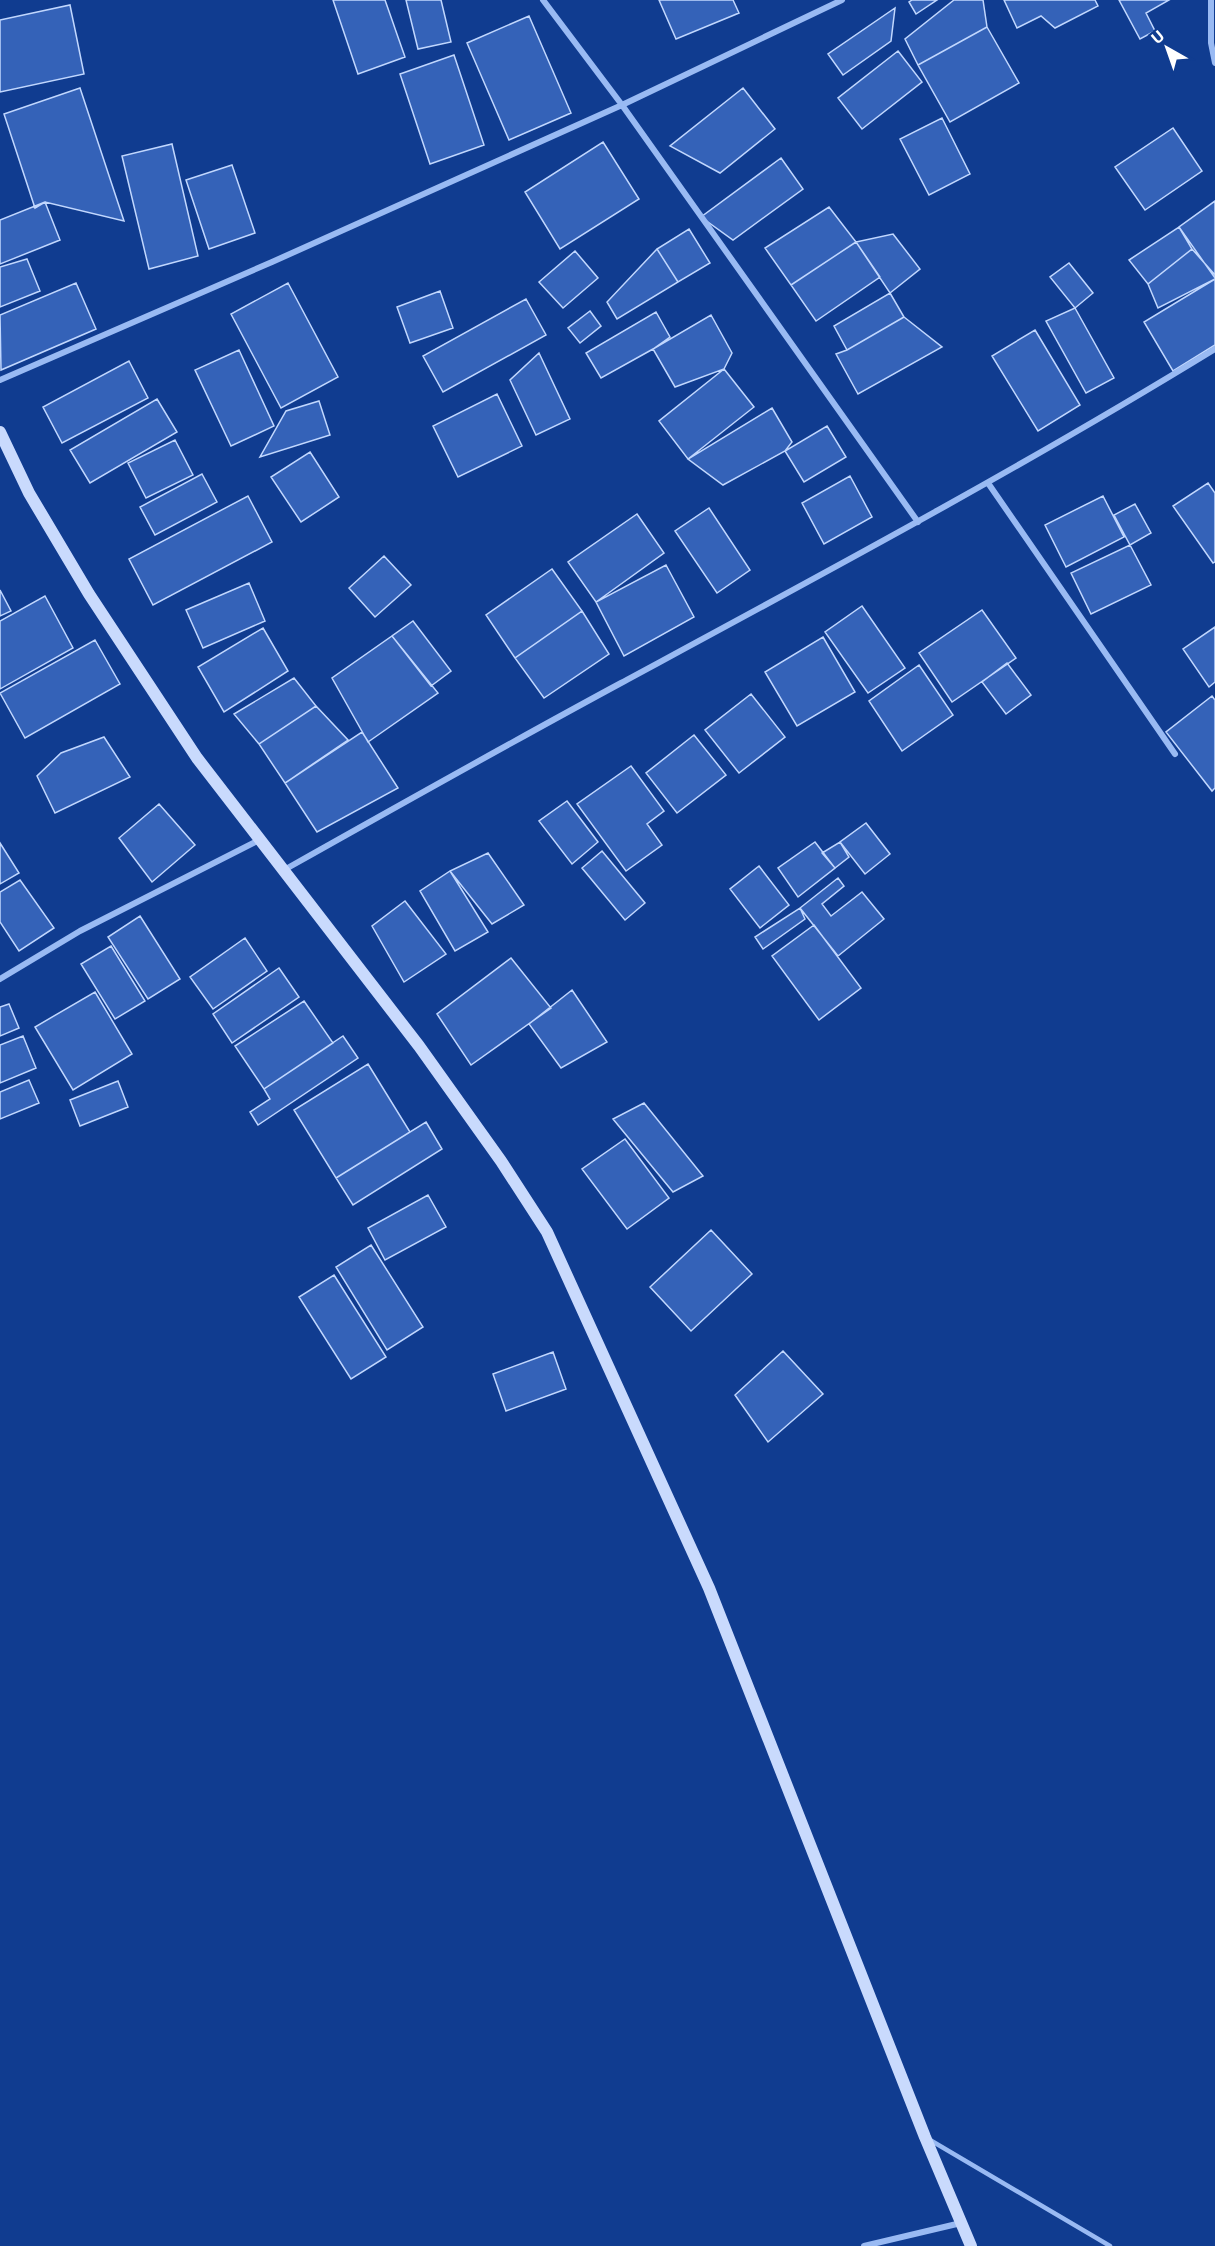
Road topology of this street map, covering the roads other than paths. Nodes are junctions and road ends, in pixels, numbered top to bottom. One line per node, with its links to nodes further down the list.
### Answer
1 (543, 0): 5 (street)
2 (842, 0): 5 (street)
3 (1211, 0): 4 (street)
4 (1215, 63)
5 (622, 105): 7 (street); 10 (street)
6 (1215, 349): 9 (street)
7 (0, 380)
8 (0, 432): 12 (street)
9 (988, 483): 10 (street); 11 (street)
10 (918, 522): 13 (street)
11 (1174, 754)
12 (261, 839): 13 (street); 14 (street)
13 (284, 870): 15 (street)
14 (0, 979)
15 (925, 2137): 16 (street); 19 (lane)
16 (961, 2223): 17 (street); 18 (street)
17 (864, 2246)
18 (971, 2246)
19 (1110, 2246)

